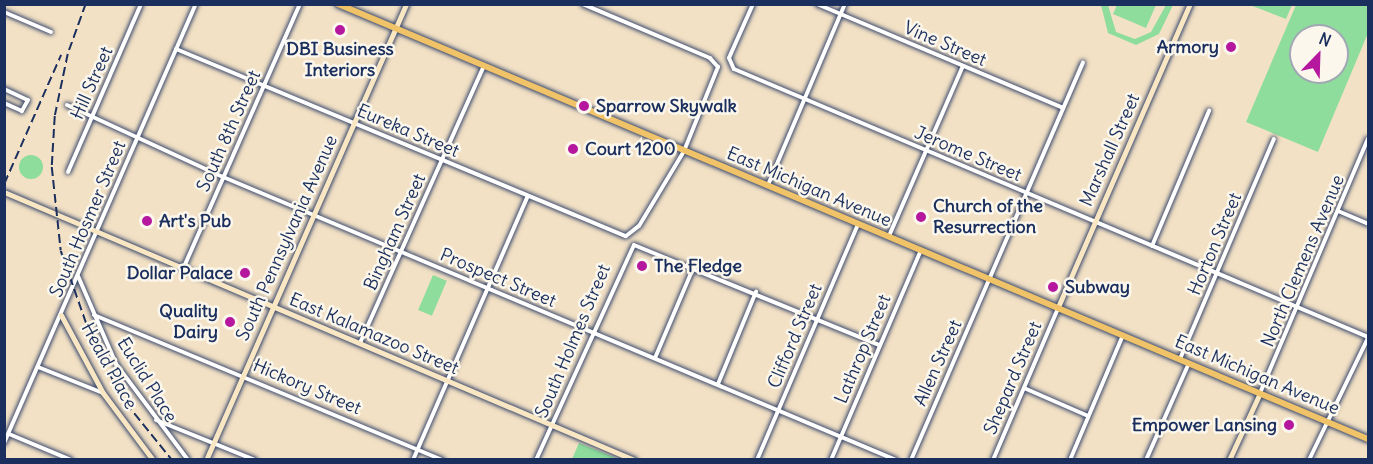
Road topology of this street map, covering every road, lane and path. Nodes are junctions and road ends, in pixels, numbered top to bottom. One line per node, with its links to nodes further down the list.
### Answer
1 (141, 4): 27 (street, Hill Street)
2 (196, 4): 15 (street, South Hosmer Street)
3 (300, 4): 19 (street, South 8th Street)
4 (338, 4): 13 (main road, East Michigan Avenue)
5 (406, 4): 13 (street, South Pennsylvania Avenue)
6 (583, 4): 32 (street)
7 (753, 4): 22 (street, Jerome Street)
8 (817, 4): 12 (street, Vine Street)
9 (845, 4): 12 (street)
10 (1190, 4): 43 (street, Marshall Street)
11 (4, 12): 14 (street)
12 (841, 15): 18 (street, Vine Street); 22 (street)
13 (396, 29): 17 (main road, East Michigan Avenue); 28 (street, South Pennsylvania Avenue)
14 (51, 32)
15 (176, 49): 19 (street, Eureka Street); 29 (street, South Hosmer Street)
16 (1083, 63): 25 (street, Allen Street)
17 (484, 66): 32 (main road, East Michigan Avenue); 34 (street, Bingham Street)
18 (963, 66): 25 (street, Vine Street); 33 (street)
19 (263, 86): 28 (street, Eureka Street); 36 (street, South 8th Street)
20 (6, 90): 21 (street); 23 (street)
21 (4, 98)
22 (804, 99): 33 (street, Jerome Street); 37 (street)
23 (4, 103)
24 (67, 105): 27 (street, Prospect Street)
25 (1063, 108): 39 (street, Allen Street)
26 (1209, 111): 48 (street)
27 (93, 116): 29 (street, Prospect Street); 35 (street, Hill Street)
28 (354, 124): 34 (street, Eureka Street); 42 (street, South Pennsylvania Avenue)
29 (138, 137): 36 (street, Prospect Street); 46 (street, South Hosmer Street)
30 (1274, 139): 53 (street, Horton Street)
31 (1368, 139): 41 (street, North Clemens Avenue)
32 (684, 151): 37 (main road, East Michigan Avenue); 40 (street, Eureka Street)
33 (926, 151): 39 (street, Jerome Street); 47 (street)
34 (442, 160): 40 (street, Eureka Street); 50 (street, Bingham Street)
35 (68, 172)
36 (222, 177): 42 (street, Prospect Street); 52 (street, South 8th Street)
37 (768, 185): 44 (main road, East Michigan Avenue)
38 (4, 192): 46 (street, East Kalamazoo Street)
39 (1025, 193): 43 (street, Jerome Street); 55 (street, Allen Street)
40 (528, 196): 56 (street)
41 (1338, 211): 45 (street); 60 (street, North Clemens Avenue)
42 (313, 216): 50 (street, Prospect Street); 58 (street, South Pennsylvania Avenue)
43 (1095, 222): 48 (street, Jerome Street); 59 (street, Marshall Street)
44 (858, 223): 47 (main road, East Michigan Avenue); 63 (street, Clifford Street)
45 (1368, 224)
46 (97, 232): 52 (street, East Kalamazoo Street); 54 (street, South Hosmer Street)
47 (889, 236): 49 (main road, East Michigan Avenue)
48 (1152, 246): 53 (street, Jerome Street)
49 (922, 250): 55 (main road, East Michigan Avenue); 68 (street, Lathrop Street)
50 (401, 252): 56 (street, Prospect Street); 67 (street, Bingham Street)
51 (694, 266): 57 (street); 64 (street, South Holmes Street); 69 (street)
52 (183, 269): 58 (street, East Kalamazoo Street)
53 (1217, 273): 60 (street, Jerome Street); 70 (street, Horton Street)
54 (78, 276): 61 (street, South Hosmer Street); 62 (street, Euclid Place)
55 (989, 278): 59 (main road, East Michigan Avenue); 102 (street, Allen Street)
56 (487, 288): 64 (street, Prospect Street); 74 (street)
57 (756, 292): 63 (street); 75 (street)
58 (273, 307): 67 (street, East Kalamazoo Street); 73 (street, South Pennsylvania Avenue)
59 (1059, 307): 65 (main road, East Michigan Avenue); 76 (street, Shepard Street)
60 (1297, 307): 66 (street, Jerome Street); 78 (street, North Clemens Avenue)
61 (61, 315): 72 (street, South Hosmer Street); 77 (street, Heald Place)
62 (94, 315): 73 (street, Hickory Street); 81 (street, Euclid Place)
63 (817, 318): 68 (street); 79 (street, Clifford Street)
64 (592, 331): 69 (street, Prospect Street); 83 (street, South Holmes Street)
65 (1123, 335): 70 (main road, East Michigan Avenue); 80 (street)
66 (1368, 338): 82 (street)
67 (360, 343): 74 (street, East Kalamazoo Street)
68 (879, 345): 85 (street, Lathrop Street)
69 (656, 358): 75 (street, Prospect Street)
70 (1180, 359): 71 (main road, East Michigan Avenue)
71 (1189, 363): 78 (main road, East Michigan Avenue); 105 (street)
72 (38, 367): 77 (street); 84 (street, South Hosmer Street)
73 (244, 375): 87 (street, South Pennsylvania Avenue); 89 (street, Hickory Street)
74 (447, 381): 83 (street, East Kalamazoo Street); 89 (street)
75 (718, 384): 79 (street, Prospect Street)
76 (1024, 388): 80 (street); 103 (street, Shepard Street)
77 (103, 393): 91 (street, Heald Place)
78 (1260, 393): 82 (main road, East Michigan Avenue); 106 (street)
79 (779, 410): 85 (street, Prospect Street); 99 (street, Clifford Street)
80 (1088, 416): 104 (street)
81 (155, 419): 87 (street); 92 (street, Euclid Place)
82 (1329, 422): 86 (main road, East Michigan Avenue); 107 (street)
83 (551, 424): 97 (street, South Holmes Street); 98 (street, East Kalamazoo Street)
84 (9, 434): 88 (street, South Hosmer Street); 90 (street)
85 (841, 436): 100 (street, Lathrop Street); 101 (street, Prospect Street)
86 (1368, 439)
87 (214, 442): 93 (street, South Pennsylvania Avenue); 94 (street)
88 (4, 443)
89 (418, 449): 95 (street); 96 (street, Hickory Street)
90 (71, 459)
91 (153, 459)
92 (188, 459)
93 (206, 459)
94 (255, 459)
95 (413, 459)
96 (442, 459)
97 (536, 459)
98 (634, 459)
99 (758, 459)
100 (831, 459)
101 (896, 459)
102 (911, 459)
103 (993, 459)
104 (1070, 459)
105 (1146, 459)
106 (1229, 459)
107 (1309, 459)

